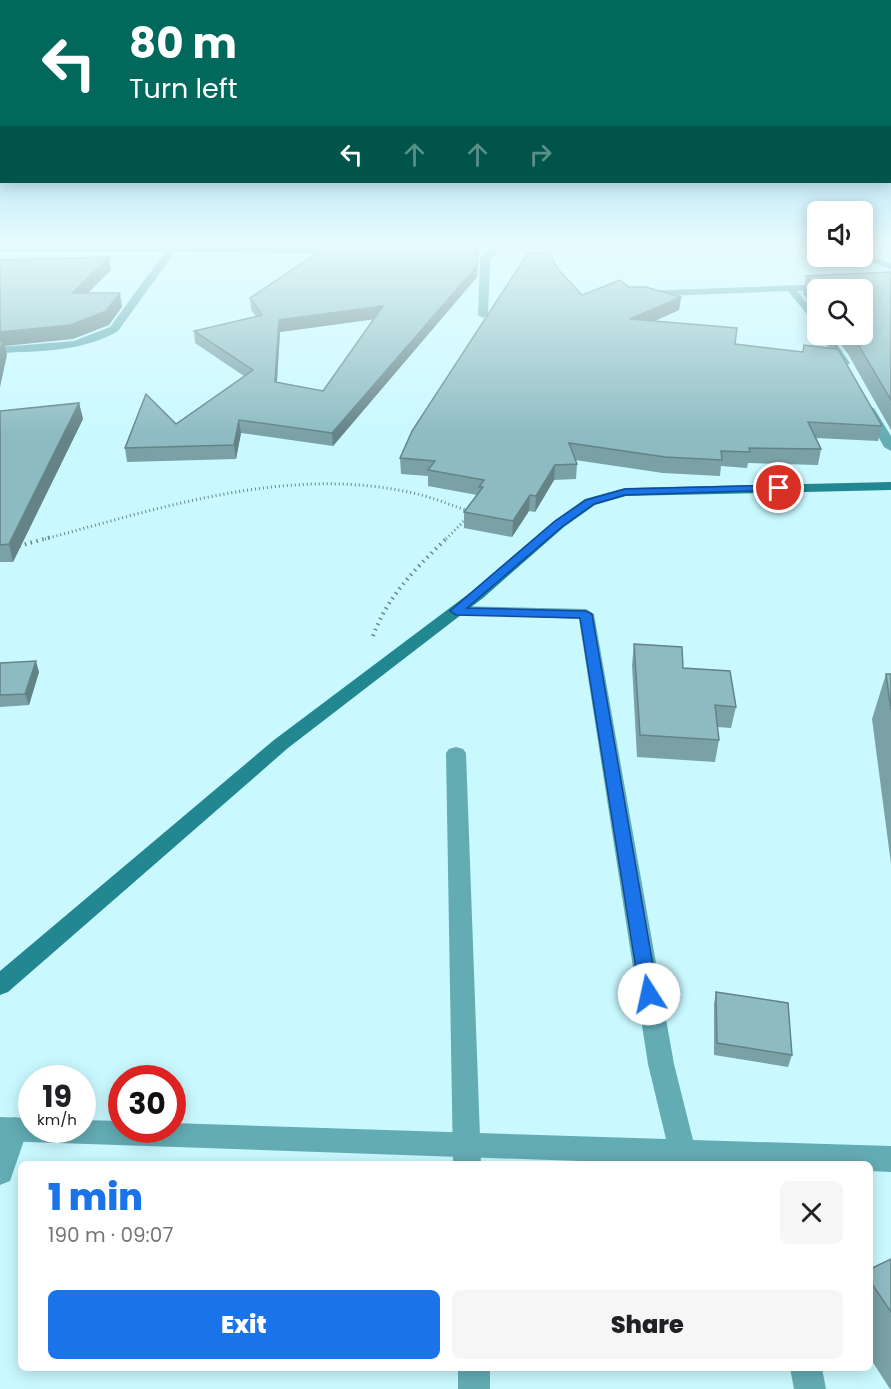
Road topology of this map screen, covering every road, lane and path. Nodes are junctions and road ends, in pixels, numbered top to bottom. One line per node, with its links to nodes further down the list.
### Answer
1 (130, 307): 5 (street)
2 (484, 307): 3 (street)
3 (483, 315)
4 (831, 345): 6 (street)
5 (0, 350)
6 (850, 374)
7 (865, 402): 8 (street)
8 (891, 447)
9 (891, 486): 11 (street)
10 (15, 547): 12 (path)
11 (456, 611): 12 (street); 16 (street)
12 (378, 670): 14 (street)
13 (456, 753): 17 (street)
14 (0, 985)
15 (7, 1129): 17 (street); 20 (street)
16 (682, 1151): 17 (street); 18 (street)
17 (466, 1154)
18 (770, 1159): 19 (street)
19 (891, 1159)
20 (0, 1172)
21 (474, 1371): 23 (street)
22 (807, 1371): 24 (street)
23 (474, 1389)
24 (810, 1389)

